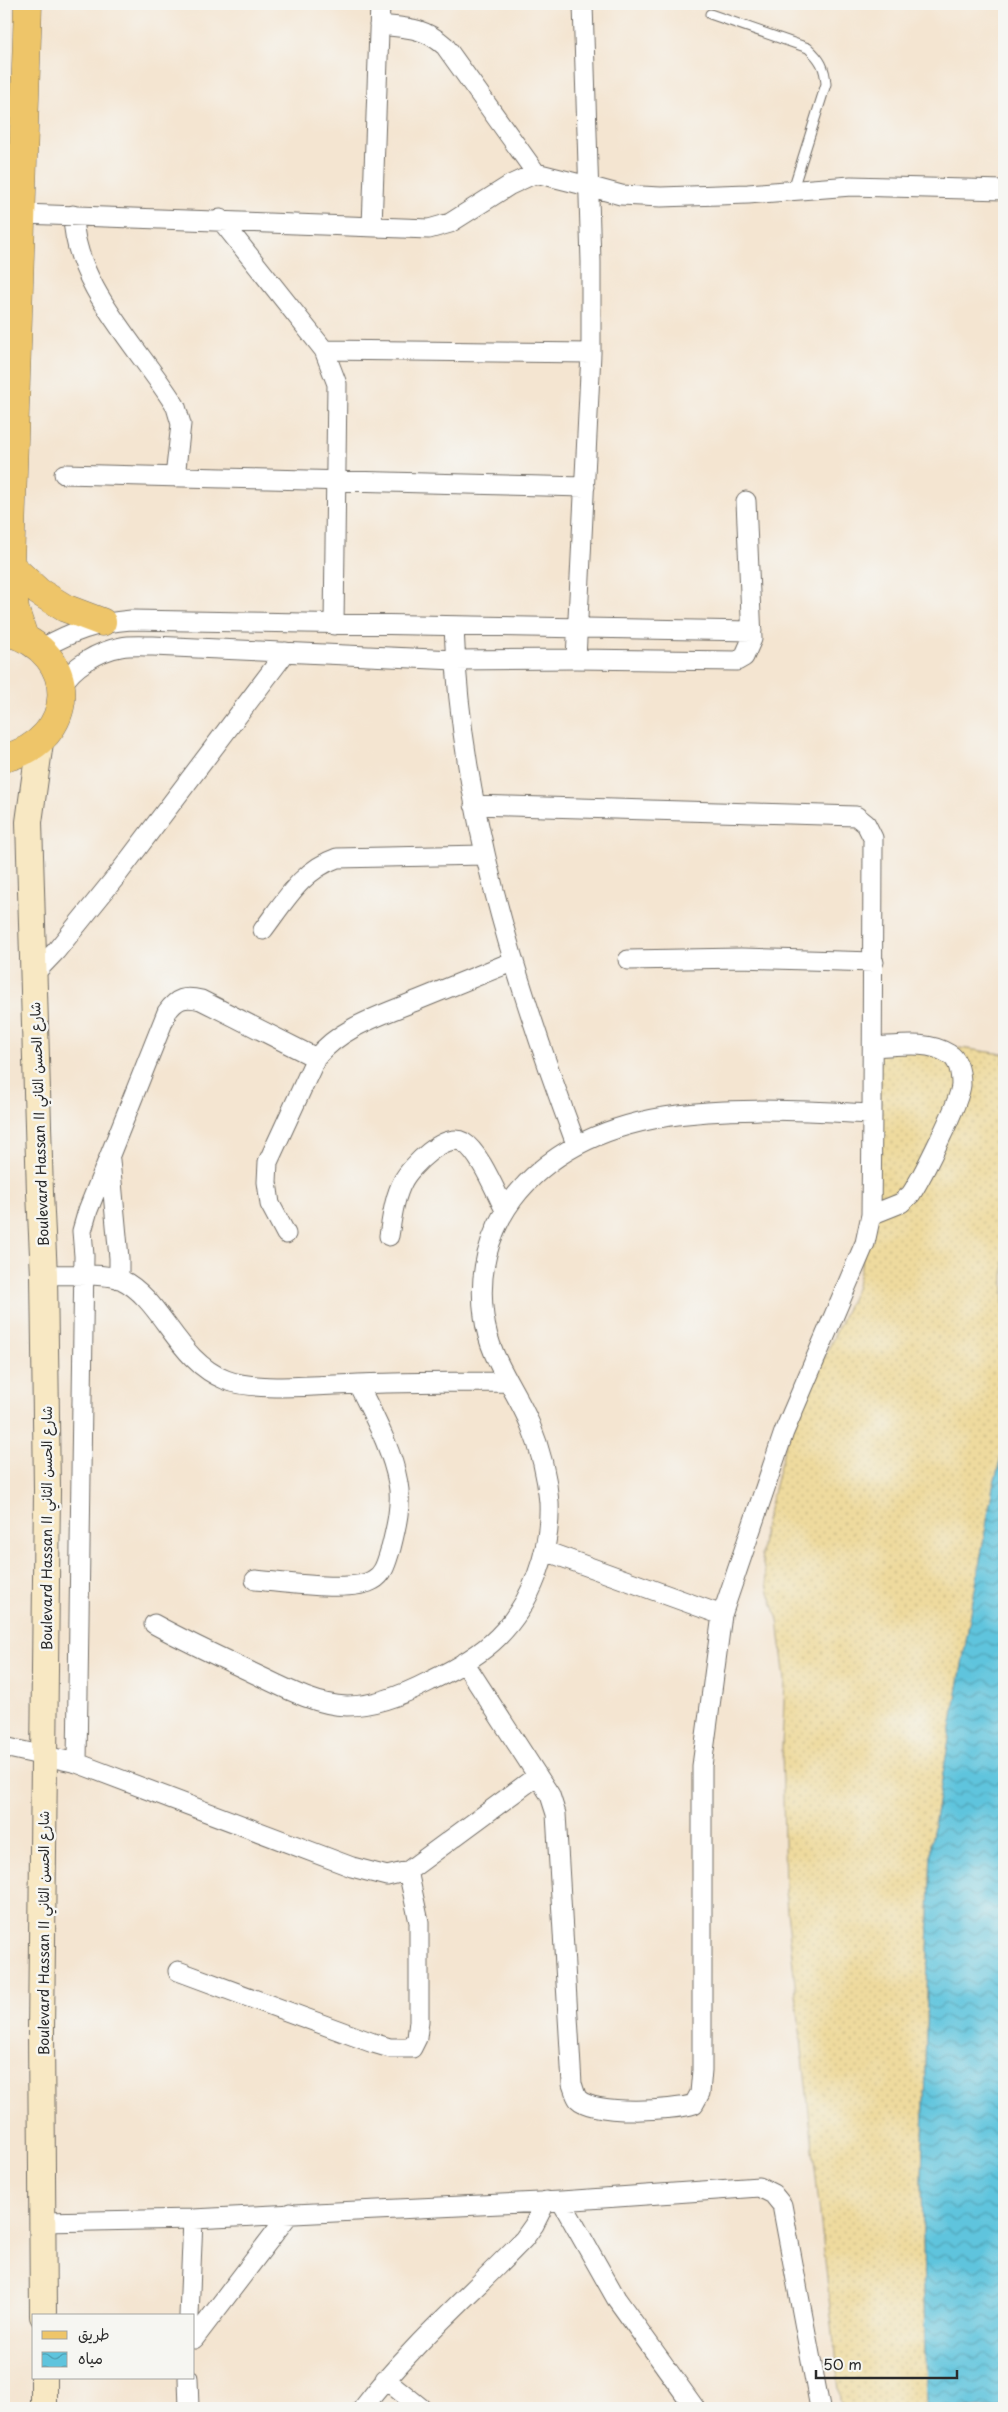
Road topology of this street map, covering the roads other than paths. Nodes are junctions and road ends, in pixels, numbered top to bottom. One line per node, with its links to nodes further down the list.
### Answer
1 (28, 4): 10 (main road)
2 (380, 4): 5 (street)
3 (584, 4): 7 (street)
4 (710, 14): 8 (lane)
5 (380, 25): 6 (street); 13 (street)
6 (536, 173): 7 (street); 13 (street)
7 (588, 186): 8 (street); 15 (street)
8 (793, 189): 9 (street)
9 (1004, 190)
10 (23, 214): 11 (street); 21 (main road)
11 (73, 215): 12 (street); 17 (street)
12 (220, 219): 13 (street); 14 (street)
13 (372, 226)
14 (324, 350): 15 (street); 18 (street)
15 (591, 353): 19 (street)
16 (64, 474): 17 (street)
17 (175, 477): 18 (street)
18 (337, 482): 19 (street); 23 (street)
19 (585, 488): 24 (street)
20 (746, 501): 26 (street)
21 (10, 565): 22 (main road); 27 (main road)
22 (102, 622): 23 (street); 27 (street)
23 (334, 625): 25 (street)
24 (580, 626): 25 (street); 26 (street); 29 (street)
25 (454, 627): 30 (street)
26 (752, 631): 29 (street)
27 (23, 639): 31 (main road)
28 (286, 652): 30 (street); 31 (street); 40 (street)
29 (576, 659): 30 (street)
30 (455, 660): 34 (street)
31 (61, 687): 32 (main road)
32 (40, 742): 33 (main road); 40 (main road, Boulevard Hassan II شارع الحسن الثاني)
33 (4, 758)
34 (474, 805): 35 (street); 39 (street)
35 (484, 855): 36 (street); 38 (street)
36 (263, 930)
37 (628, 960): 39 (street)
38 (514, 961): 42 (street); 44 (street)
39 (874, 962): 41 (street)
40 (34, 974): 50 (main road, Boulevard Hassan II شارع الحسن الثاني)
41 (874, 1047): 43 (street); 47 (street)
42 (316, 1058): 45 (street); 48 (street)
43 (872, 1114): 44 (street); 47 (street)
44 (576, 1144): 46 (street)
45 (110, 1155): 51 (street); 52 (street)
46 (505, 1210): 49 (street); 53 (street)
47 (871, 1215): 57 (street)
48 (286, 1234)
49 (389, 1236)
50 (44, 1275): 51 (street); 61 (main road, Boulevard Hassan II شارع الحسن الثاني)
51 (84, 1275): 52 (street); 62 (street)
52 (119, 1279): 54 (street)
53 (506, 1382): 54 (street); 55 (street)
54 (358, 1384): 56 (street)
55 (545, 1551): 57 (street); 59 (street)
56 (255, 1580)
57 (722, 1616): 63 (street)
58 (154, 1624): 59 (street)
59 (464, 1662): 63 (street)
60 (4, 1748): 61 (street)
61 (44, 1756): 62 (street); 69 (main road, Boulevard Hassan II شارع الحسن الثاني)
62 (77, 1763): 64 (street)
63 (537, 1776): 64 (street)
64 (408, 1871): 65 (street)
65 (178, 1971)
66 (554, 2201): 67 (street); 73 (street); 80 (street); 81 (street)
67 (290, 2213): 68 (street); 72 (street)
68 (193, 2219): 69 (street); 71 (street)
69 (43, 2222): 70 (main road, Boulevard Hassan II شارع الحسن الثاني)
70 (43, 2314)
71 (189, 2314)
72 (195, 2338)
73 (385, 2379): 78 (street); 79 (street)
74 (44, 2380): 76 (main road)
75 (188, 2380): 77 (street)
76 (44, 2408)
77 (189, 2408)
78 (363, 2408)
79 (421, 2408)
80 (695, 2408)
81 (820, 2408)

